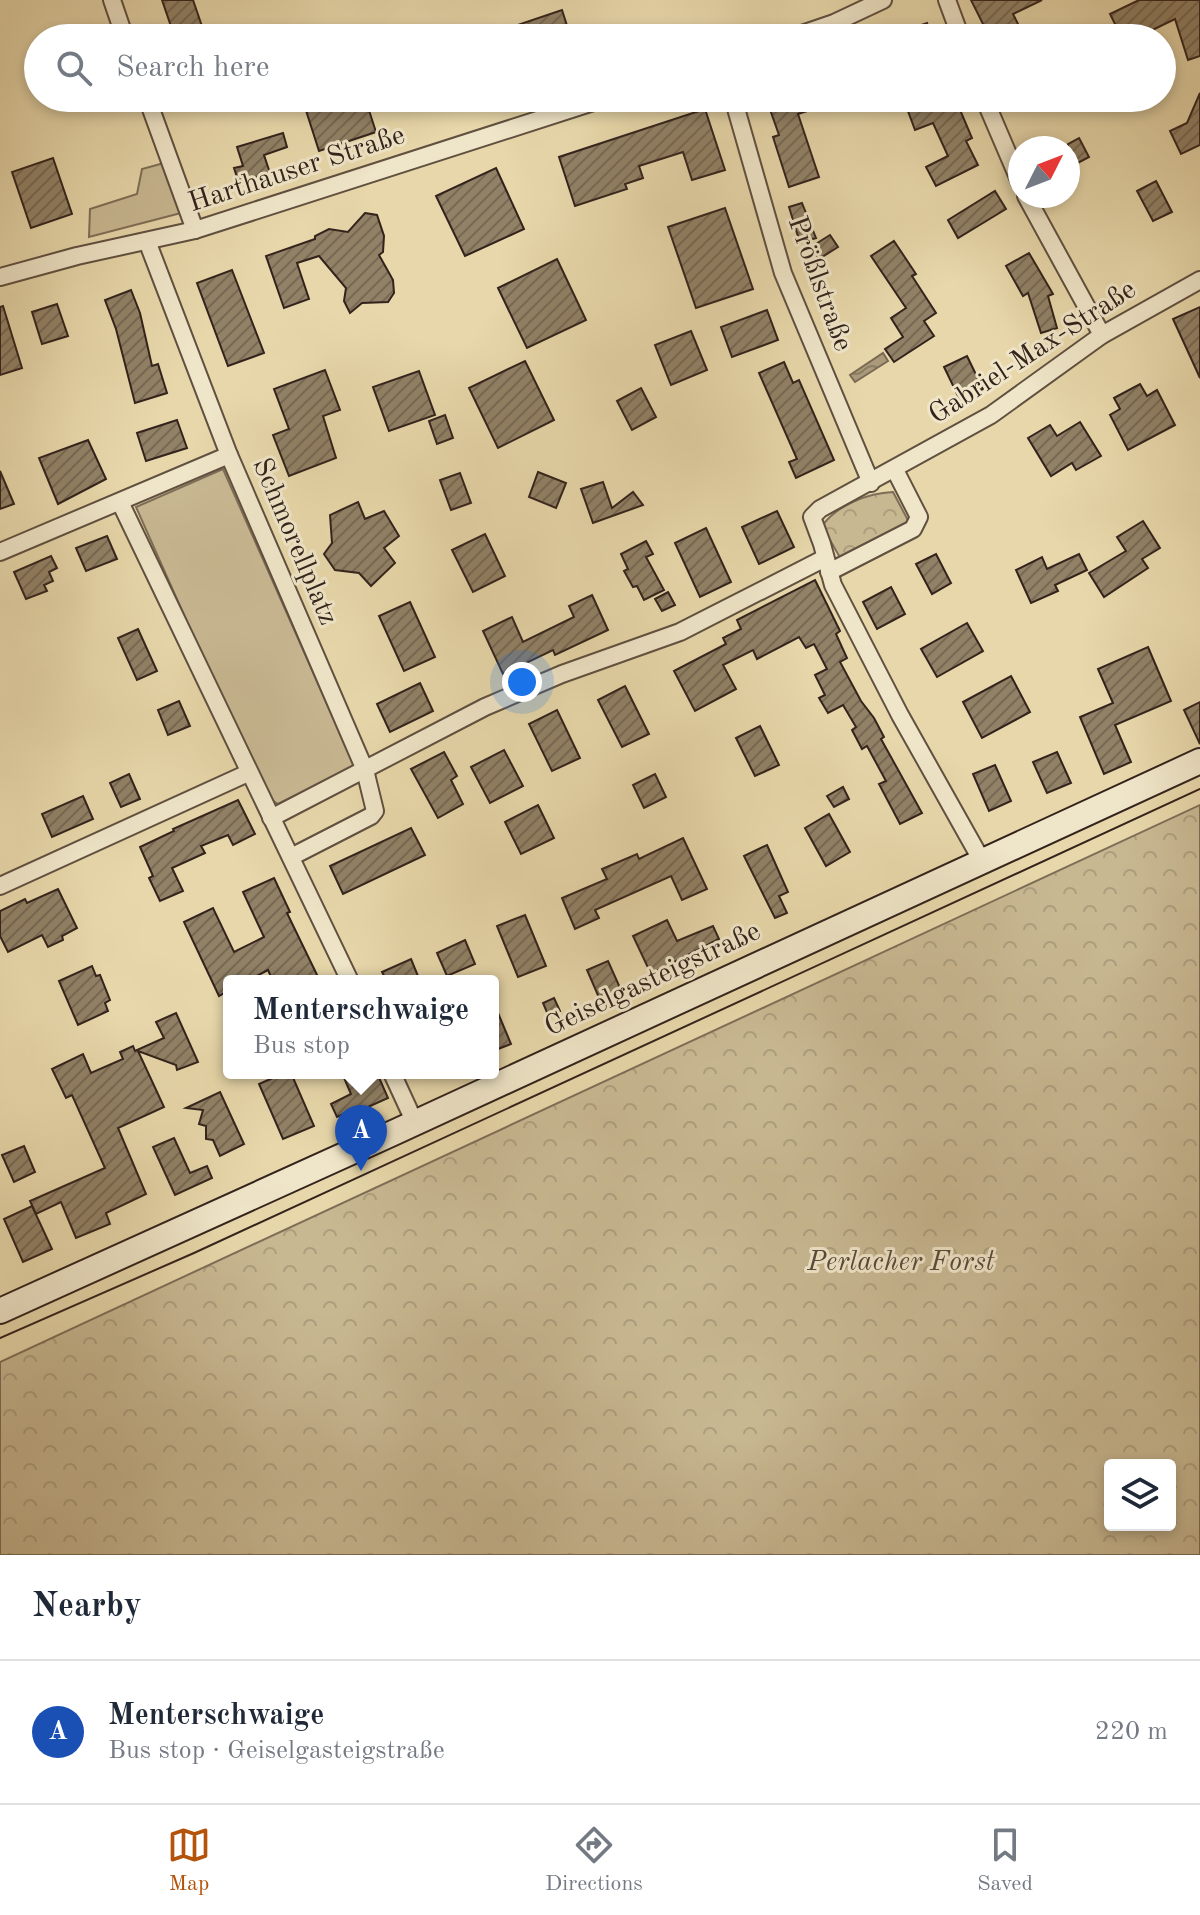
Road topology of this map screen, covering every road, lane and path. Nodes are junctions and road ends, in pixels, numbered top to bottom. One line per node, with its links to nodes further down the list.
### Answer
1 (112, 0): 4 (street)
2 (883, 0): 5 (street)
3 (947, 0): 6 (street)
4 (120, 24)
5 (831, 24)
6 (956, 24)
7 (152, 112): 13 (street)
8 (562, 112): 13 (street, Harthauser Straße)
9 (737, 112): 20 (street, Prößlstraße)
10 (990, 112): 11 (street)
11 (1008, 154)
12 (1033, 208): 17 (street)
13 (195, 230): 14 (street, Harthauser Straße)
14 (147, 241): 15 (street, Harthauser Straße); 18 (street)
15 (0, 277)
16 (1200, 280): 17 (street, Gabriel-Max-Straße)
17 (1102, 335): 19 (street, Gabriel-Max-Straße)
18 (229, 455): 21 (street, Schmorellplatz); 25 (street, Schmorellplatz)
19 (895, 470): 20 (street, Gabriel-Max-Straße); 23 (street)
20 (871, 483): 23 (street, Gabriel-Max-Straße)
21 (120, 502): 22 (street, Schmorellplatz); 26 (street)
22 (0, 552)
23 (827, 565): 25 (street); 29 (street)
24 (1200, 761): 29 (main road, Geiselgasteigstraße)
25 (365, 770): 27 (street); 28 (street, Schmorellplatz)
26 (248, 773): 27 (street); 30 (street)
27 (271, 818): 28 (street)
28 (291, 857): 31 (street)
29 (982, 861): 33 (main road, Geiselgasteigstraße)
30 (0, 886)
31 (347, 975)
32 (395, 1079): 33 (street)
33 (415, 1123): 34 (main road, Geiselgasteigstraße)
34 (0, 1311)

